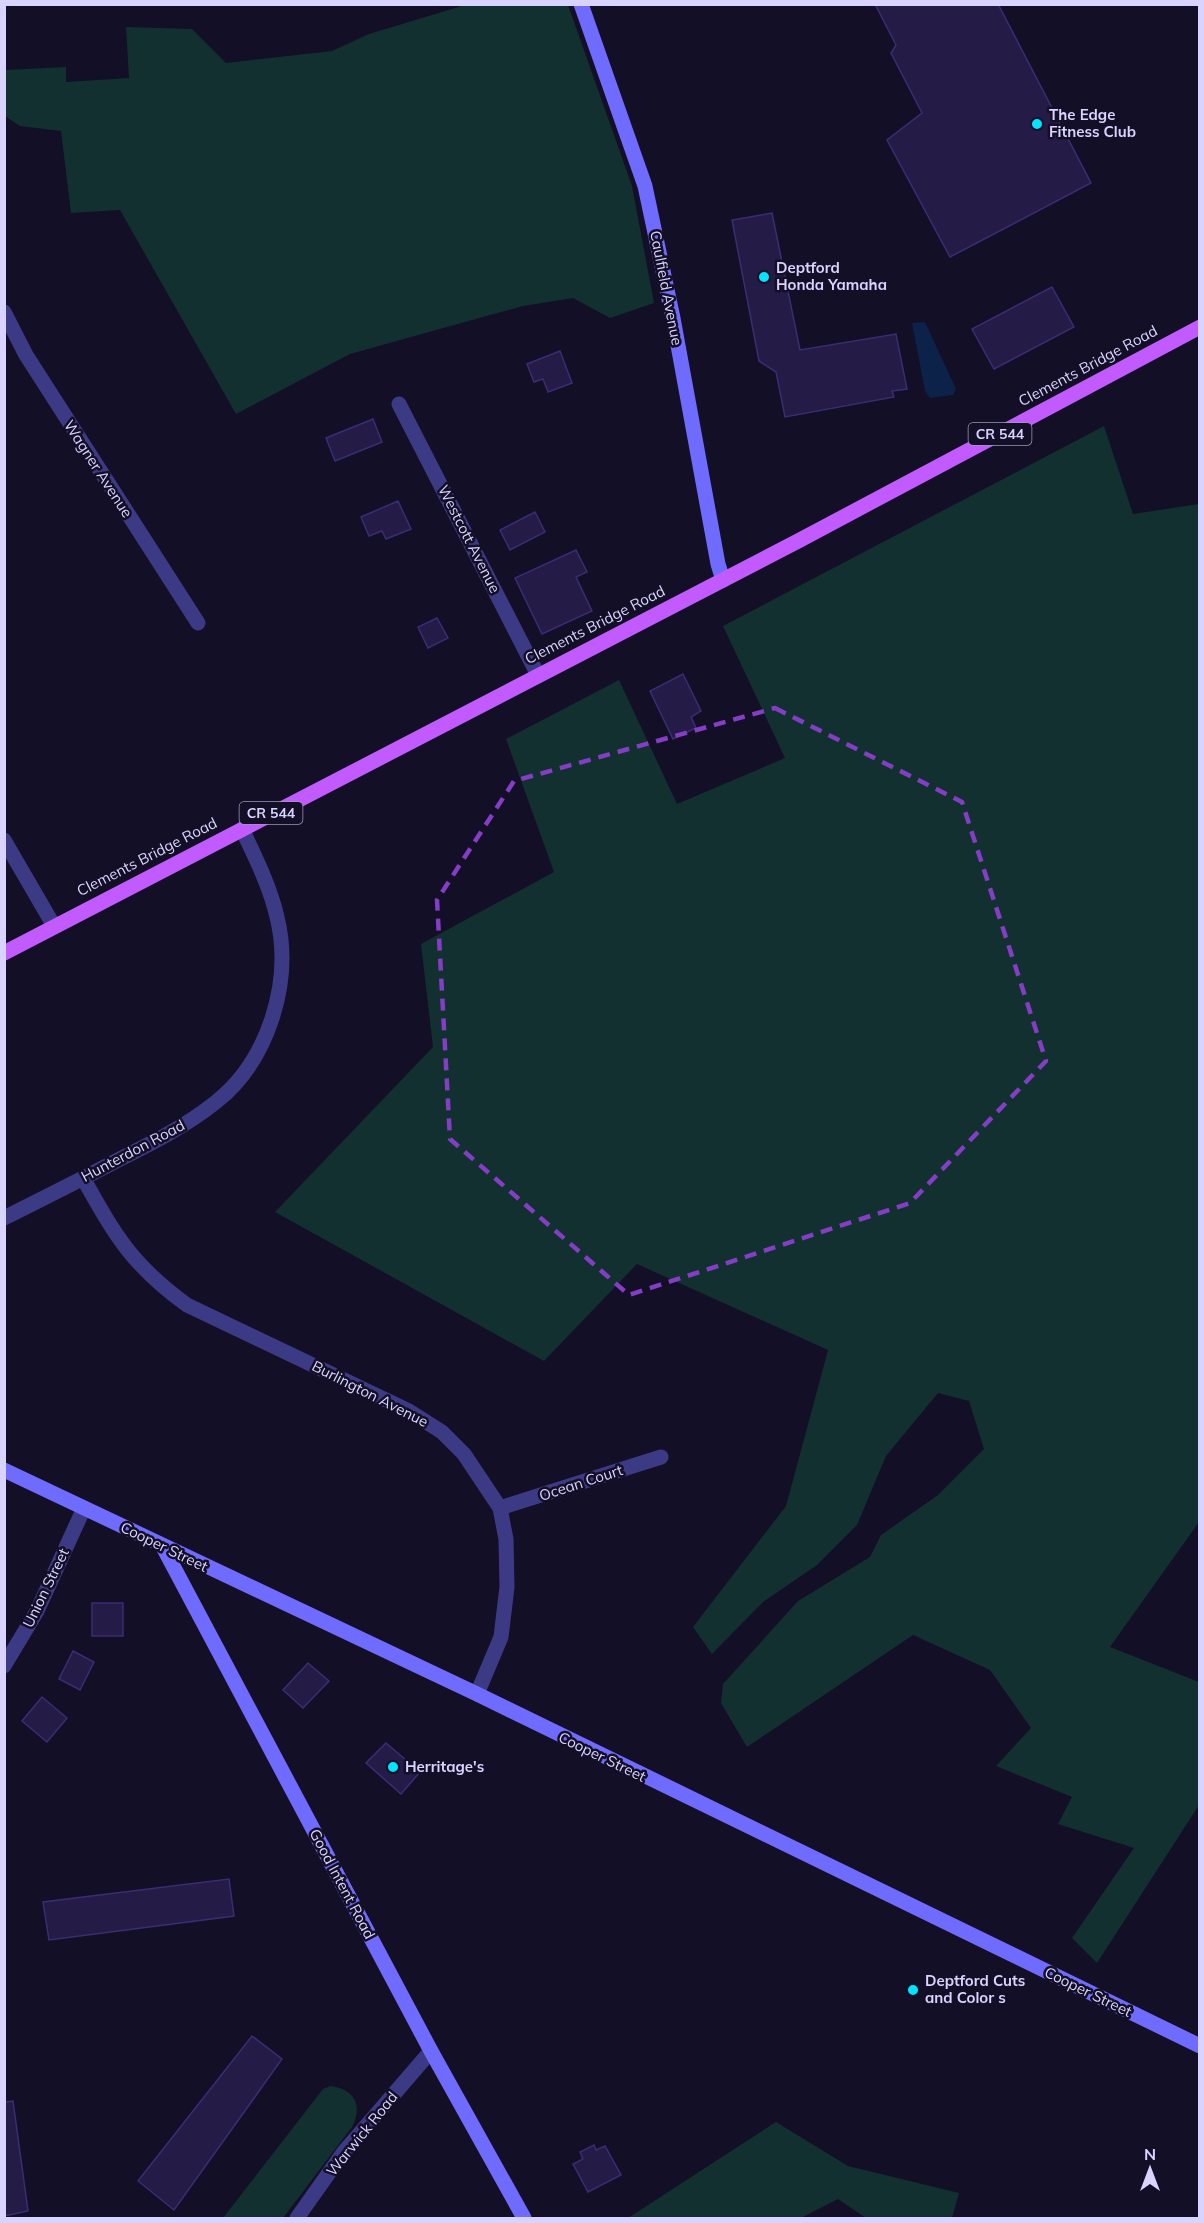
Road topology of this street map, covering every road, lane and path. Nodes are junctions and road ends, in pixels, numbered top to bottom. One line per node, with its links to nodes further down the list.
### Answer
1 (581, 4): 5 (main road, Caulfield Avenue)
2 (4, 312): 6 (street, Wagner Avenue)
3 (1200, 327): 5 (main road, Clements Bridge Road / CR 544)
4 (399, 404): 7 (street, Westcott Avenue)
5 (723, 580): 7 (main road, Clements Bridge Road / CR 544)
6 (198, 623)
7 (538, 675): 8 (main road, Clements Bridge Road / CR 544)
8 (242, 829): 10 (main road, Clements Bridge Road / CR 544); 12 (street, Hunterdon Road)
9 (4, 840): 10 (street)
10 (54, 926): 11 (main road, Clements Bridge Road / CR 544)
11 (4, 953)
12 (83, 1178): 13 (street, Hunterdon Road); 17 (street, Burlington Avenue)
13 (4, 1218)
14 (661, 1457): 17 (street, Ocean Court)
15 (4, 1470): 16 (main road, Cooper Street)
16 (84, 1508): 18 (main road, Cooper Street); 19 (street, Union Street)
17 (500, 1508): 20 (street, Burlington Avenue)
18 (163, 1547): 20 (main road, Cooper Street); 22 (main road, Good Intent Road)
19 (4, 1666)
20 (477, 1694): 21 (main road, Cooper Street)
21 (1200, 2046)
22 (431, 2051): 23 (street, Warwick Road); 24 (main road, Good Intent Road)
23 (297, 2218)
24 (524, 2218)

